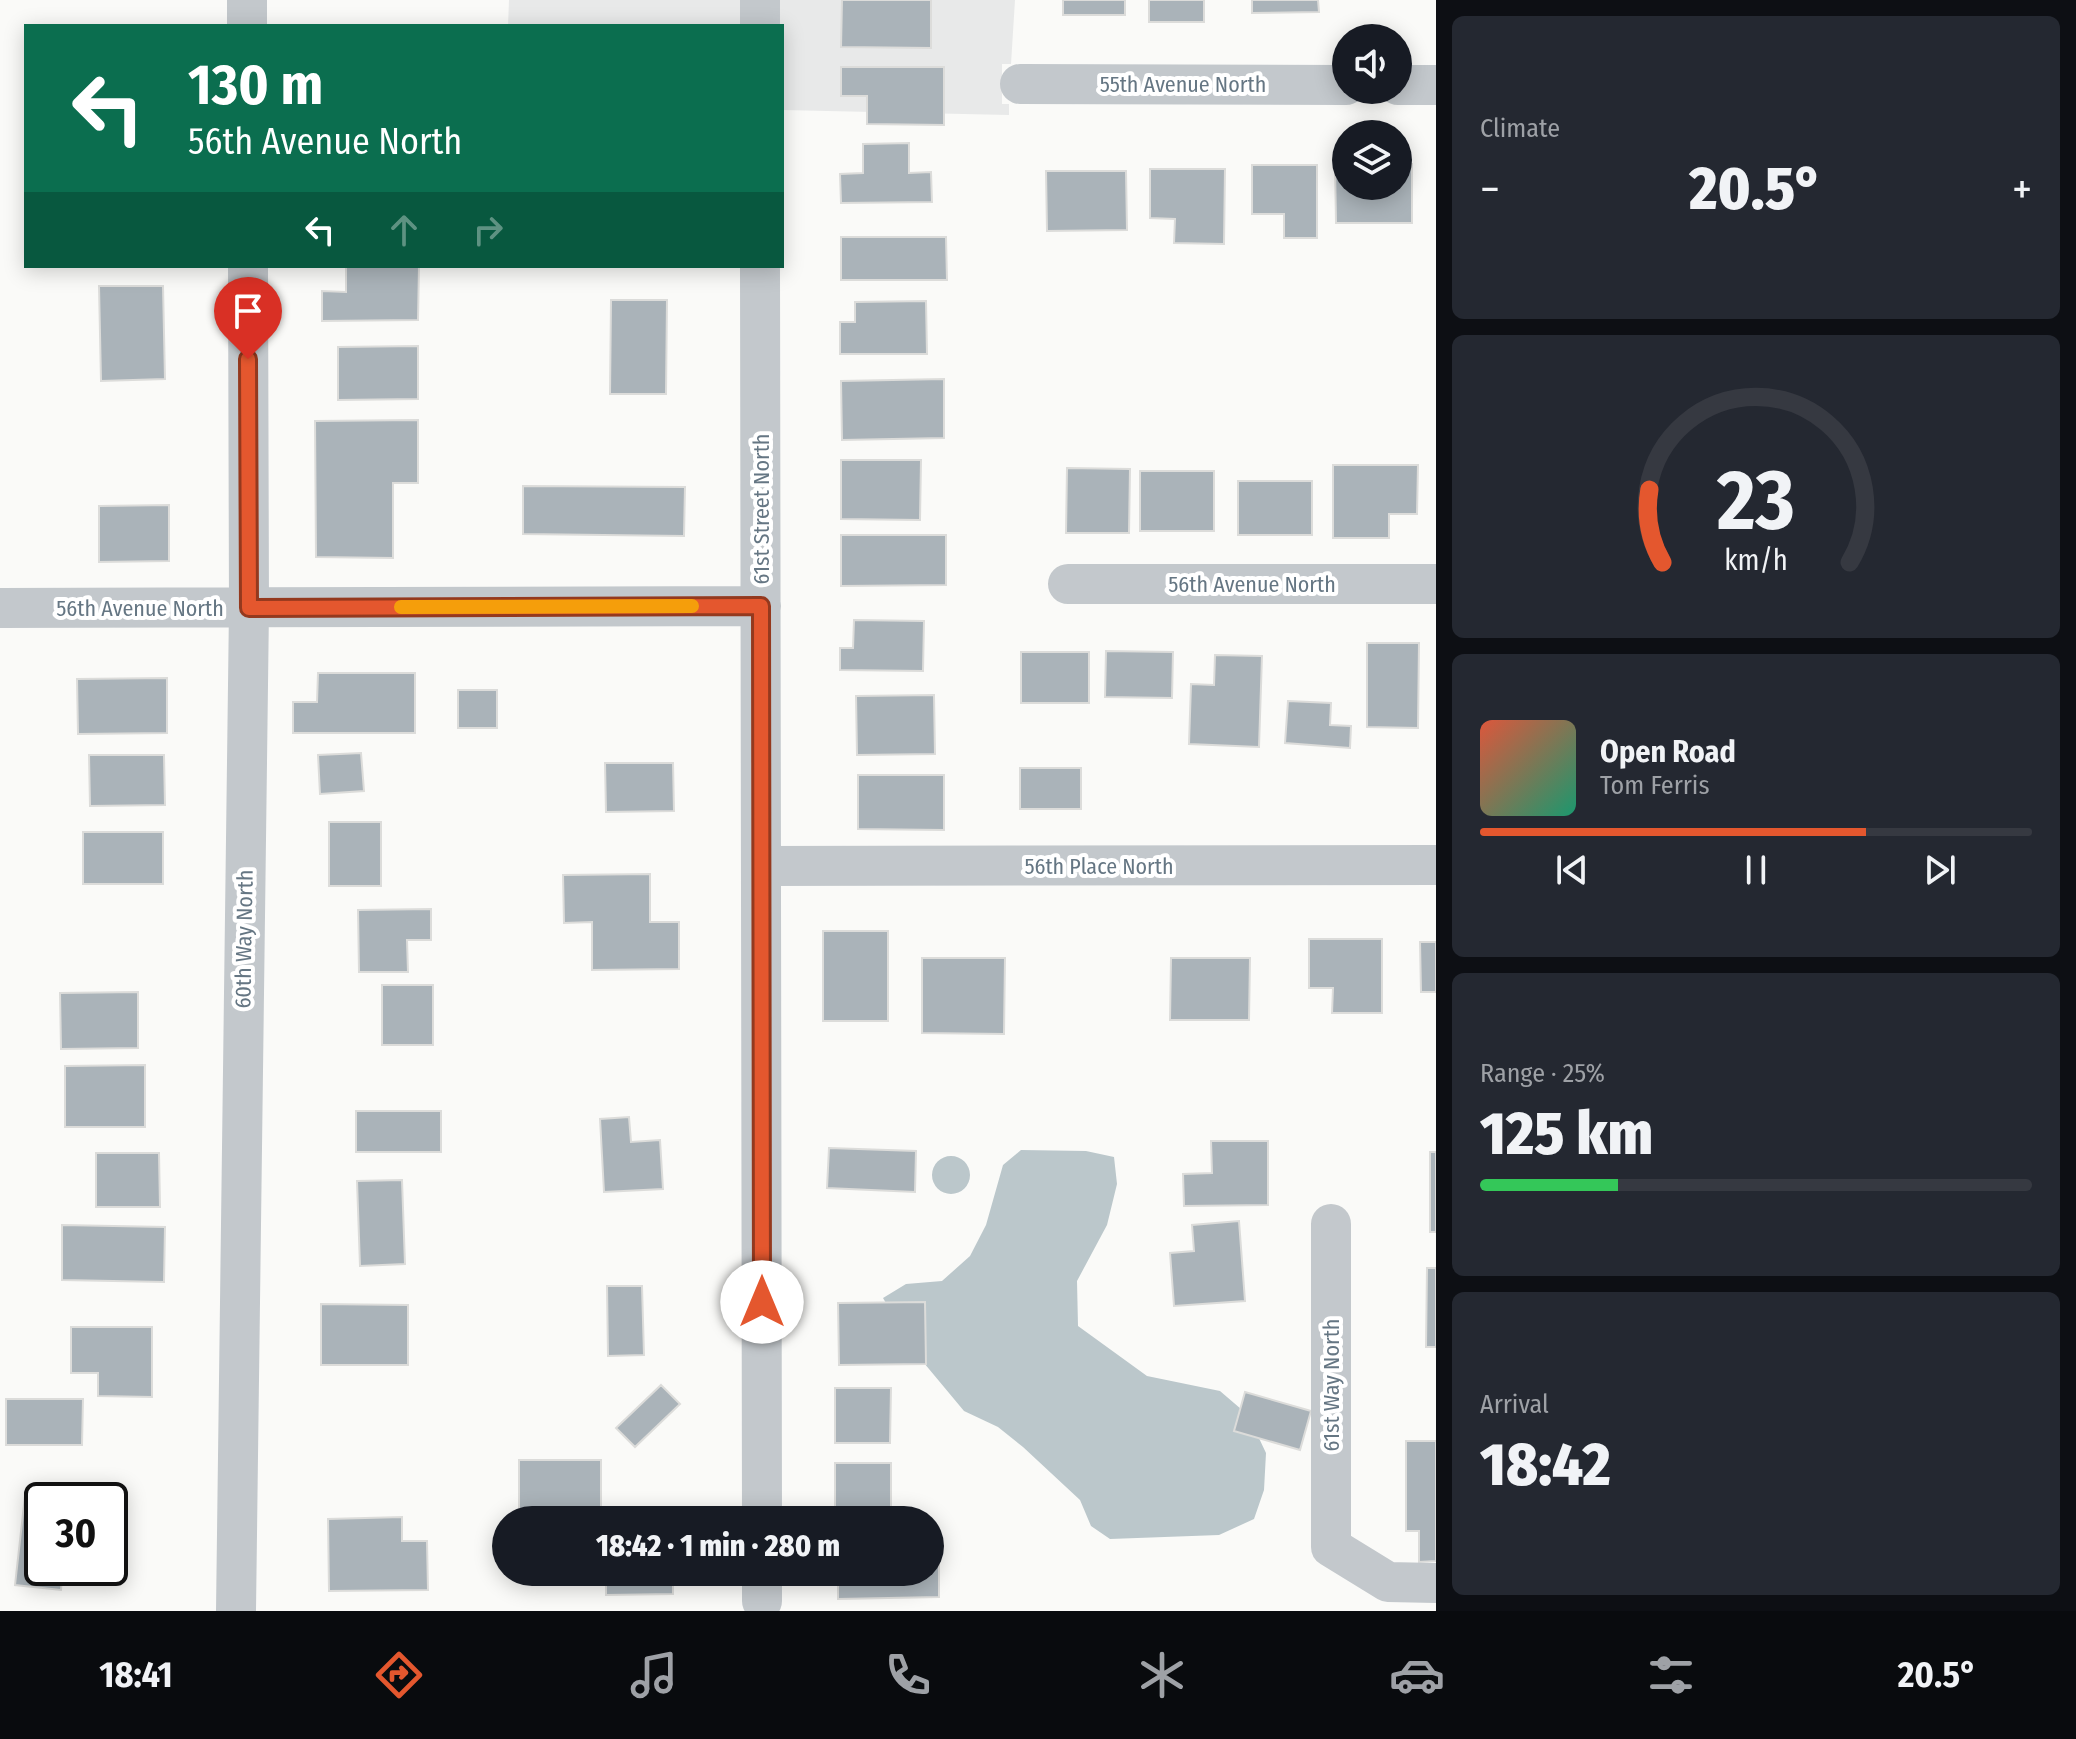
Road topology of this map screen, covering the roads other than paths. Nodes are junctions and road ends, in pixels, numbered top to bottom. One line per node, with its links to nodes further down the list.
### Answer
1 (247, 0): 3 (street)
2 (760, 0): 4 (street)
3 (247, 24)
4 (760, 24)
5 (1020, 84): 6 (street, 55th Avenue North)
6 (1332, 85)
7 (1412, 85): 8 (street)
8 (1436, 85)
9 (248, 268): 15 (street, 60th Way North)
10 (760, 268): 13 (street, 61st Street North)
11 (1068, 584): 12 (street, 56th Avenue North)
12 (1436, 584)
13 (761, 606): 15 (street, 56th Avenue North); 17 (street, 61st Street North)
14 (0, 608): 15 (street, 56th Avenue North)
15 (249, 608): 21 (street, 60th Way North)
16 (1436, 865): 17 (street, 56th Place North)
17 (763, 866): 19 (street, 61st Street North)
18 (1331, 1224): 20 (street, 61st Way North)
19 (762, 1506)
20 (1436, 1583)
21 (236, 1611)

